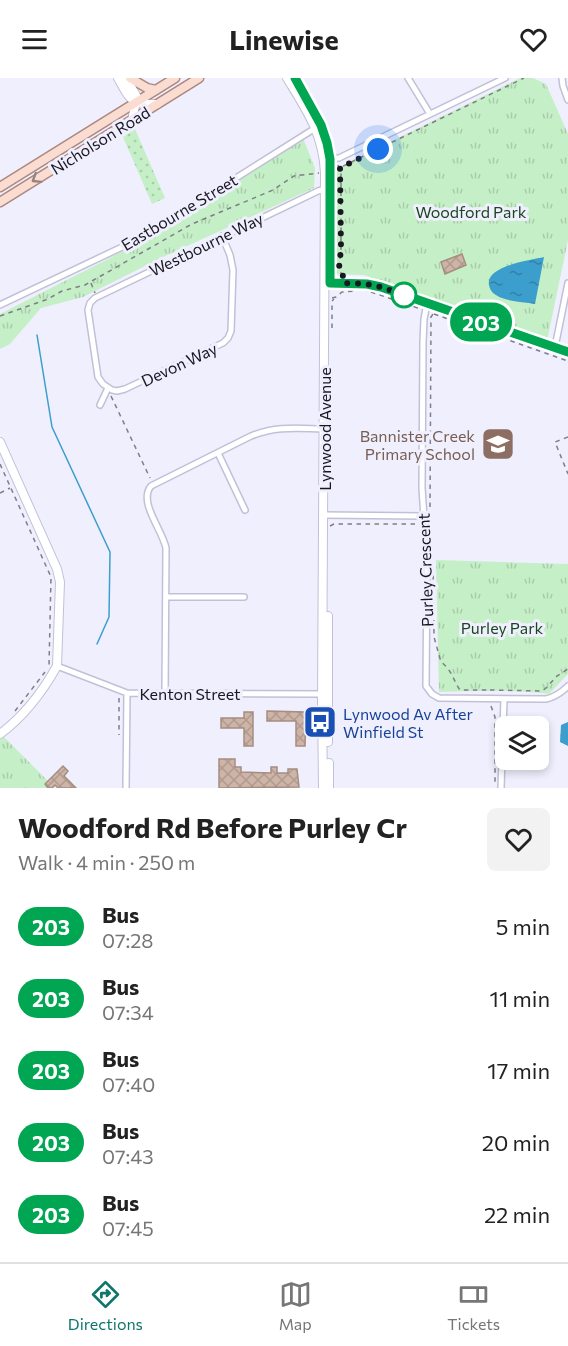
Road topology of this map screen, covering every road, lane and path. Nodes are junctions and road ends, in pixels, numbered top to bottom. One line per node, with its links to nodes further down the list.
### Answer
1 (118, 78): 13 (street)
2 (128, 78): 11 (main road); 13 (street)
3 (175, 78): 11 (main road, Nicholson Road)
4 (199, 78): 14 (main road, Nicholson Road)
5 (287, 78): 17 (street, Lynwood Avenue)
6 (295, 78): 17 (street, Lynwood Avenue)
7 (408, 78): 15 (street)
8 (505, 78): 15 (street)
9 (524, 78): 19 (path)
10 (562, 78): 12 (street)
11 (156, 90): 13 (main road, Nicholson Road)
12 (568, 100)
13 (136, 102): 14 (street); 16 (street); 21 (main road, Nicholson Road)
14 (157, 104): 16 (main road, Nicholson Road)
15 (430, 114): 18 (street)
16 (132, 120): 23 (main road, Nicholson Road, one-way to 23)
17 (318, 126): 18 (street, Lynwood Avenue); 33 (street, Eastbourne Street)
18 (327, 159): 20 (street, Lynwood Avenue)
19 (340, 168): 20 (path); 27 (path)
20 (328, 172): 22 (street, Lynwood Avenue); 25 (path)
21 (0, 187)
22 (328, 188): 24 (street, Westbourne Way); 26 (street, Lynwood Avenue)
23 (0, 201)
24 (222, 236): 31 (street, Westbourne Way); 41 (street, Devon Way)
25 (90, 282): 31 (path); 36 (path)
26 (327, 283): 27 (street); 43 (street, Lynwood Avenue)
27 (344, 283): 29 (path); 34 (street)
28 (568, 283): 38 (street)
29 (361, 291)
30 (368, 291): 34 (path)
31 (97, 297): 41 (street, Westbourne Way)
32 (334, 298): 37 (path)
33 (0, 305)
34 (426, 307): 35 (path); 38 (street); 55 (street, Purley Crescent)
35 (433, 314): 40 (path); 52 (path)
36 (0, 316)
37 (332, 328)
38 (555, 347): 39 (street)
39 (568, 352)
40 (568, 361)
41 (110, 389): 42 (street); 49 (path)
42 (100, 405)
43 (326, 429): 46 (street); 54 (street, Lynwood Avenue)
44 (568, 437): 48 (path)
45 (0, 442): 60 (street)
46 (218, 453): 49 (street); 53 (street)
47 (0, 464): 50 (path)
48 (568, 474)
49 (154, 484): 58 (street)
50 (10, 488): 51 (path); 69 (path)
51 (0, 493)
52 (430, 509)
53 (245, 510)
54 (326, 515): 55 (street); 57 (street, Lynwood Avenue)
55 (423, 516): 56 (street, Purley Crescent)
56 (424, 524): 57 (path); 61 (path); 67 (street, Purley Crescent)
57 (326, 527): 65 (street, Lynwood Avenue)
58 (166, 597): 59 (street); 64 (street)
59 (244, 597)
60 (57, 666): 63 (street, Kenton Street); 70 (street)
61 (568, 669)
62 (568, 686): 68 (street, Purley Crescent)
63 (128, 693): 64 (street, Kenton Street); 72 (street)
64 (165, 693): 65 (street, Kenton Street)
65 (325, 694): 73 (street, Lynwood Avenue); 74 (street, Lynwood Avenue)
66 (118, 698): 71 (path)
67 (489, 699): 68 (street, Purley Crescent); 75 (path)
68 (504, 699): 76 (street)
69 (10, 716)
70 (0, 734)
71 (119, 735)
72 (126, 788)
73 (323, 788)
74 (329, 788)
75 (495, 788)
76 (501, 788)

